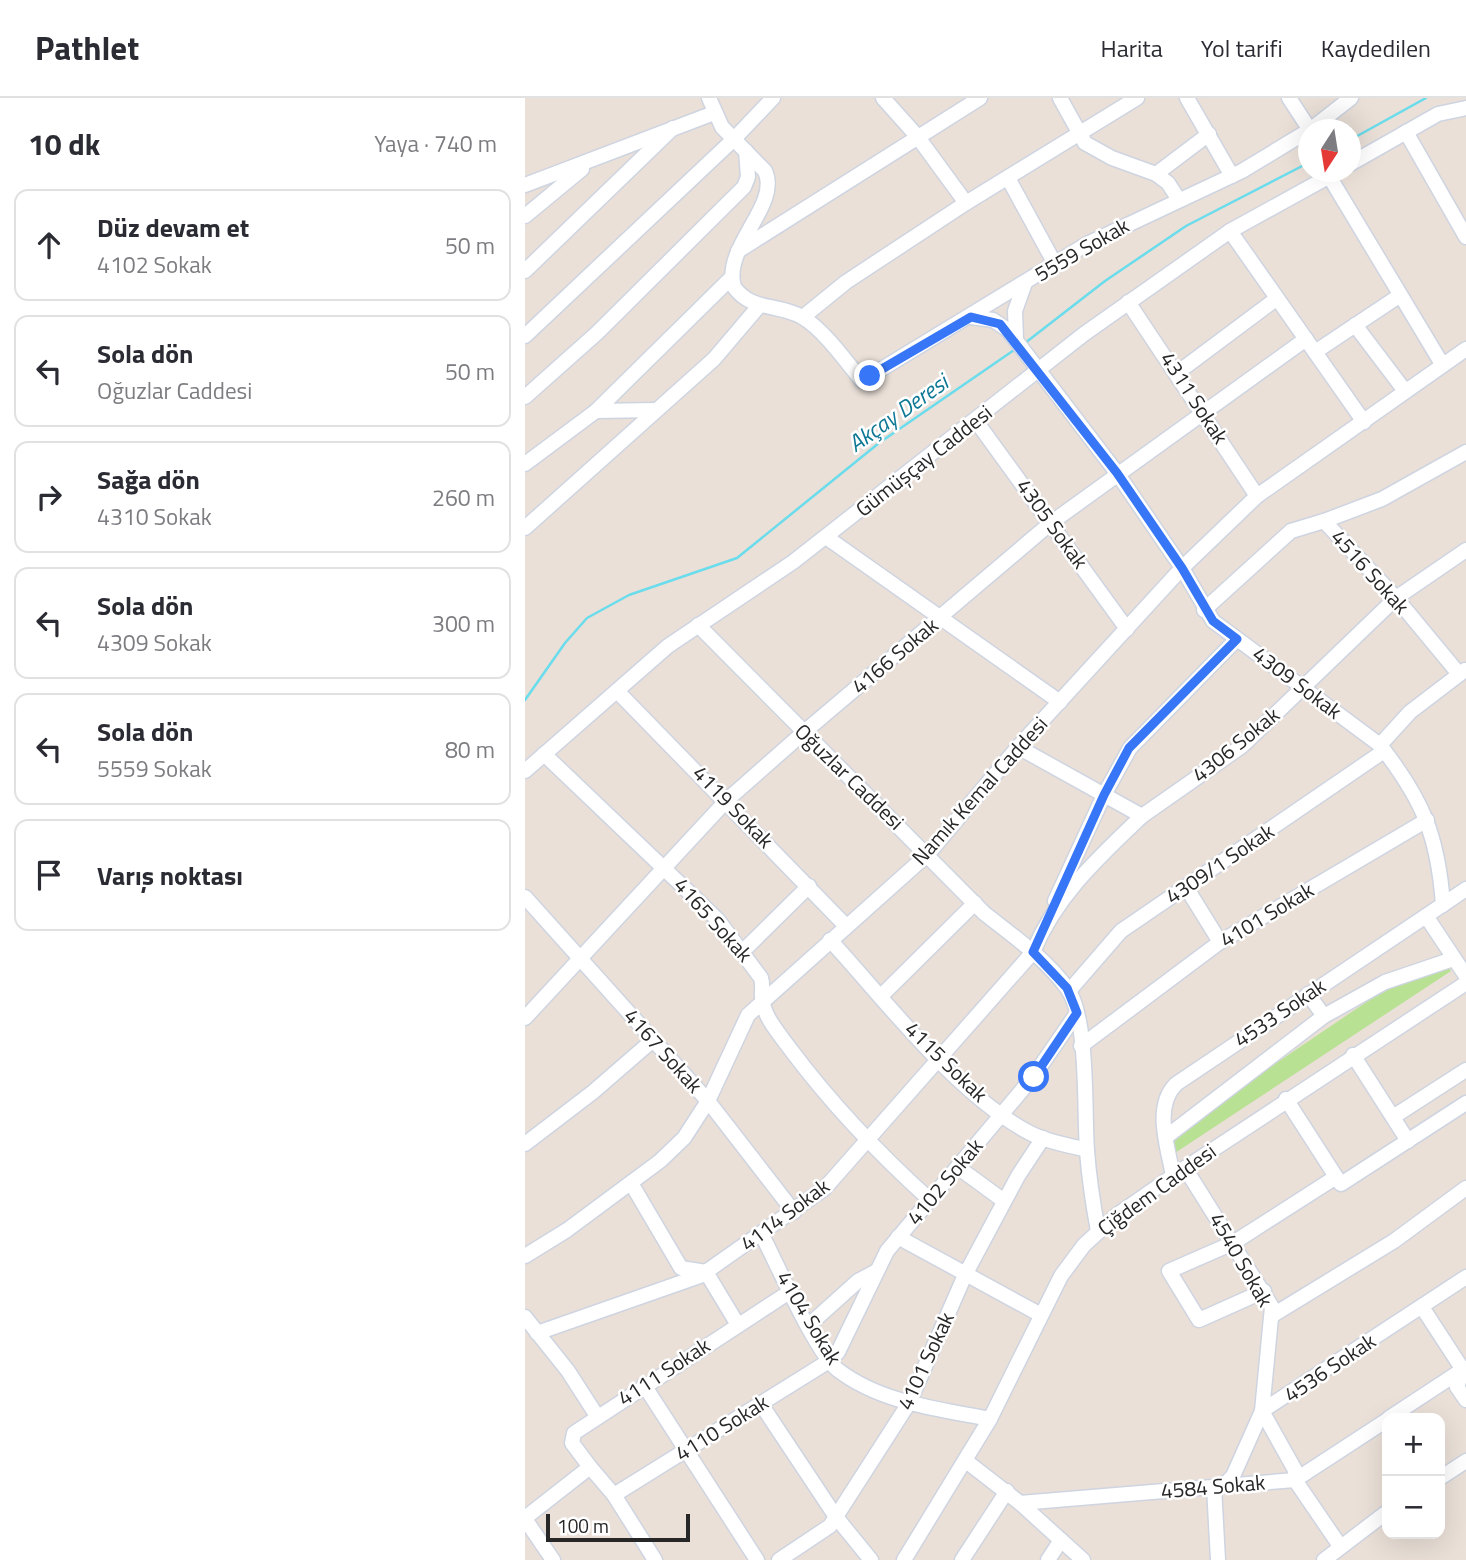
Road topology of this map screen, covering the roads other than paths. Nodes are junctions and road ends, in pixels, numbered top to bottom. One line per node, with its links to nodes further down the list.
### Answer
1 (709, 98): 11 (street)
2 (773, 98): 19 (street)
3 (980, 98): 18 (street)
4 (1060, 98): 16 (street)
5 (1137, 98): 16 (street)
6 (1187, 98): 17 (street)
7 (1289, 98): 12 (street)
8 (1351, 98): 13 (street, 5559 Sokak)
9 (888, 100): 18 (street)
10 (1466, 108): 15 (street)
11 (714, 113): 14 (street); 19 (street)
12 (1303, 119)
13 (1324, 119)
14 (673, 128): 23 (street); 37 (street)
15 (1406, 132): 22 (street); 34 (street)
16 (1078, 134): 24 (street); 26 (street)
17 (1209, 134): 24 (street); 25 (street)
18 (917, 136): 31 (street); 35 (street)
19 (734, 139): 21 (street); 47 (street)
20 (1298, 139): 25 (street, 5559 Sokak)
21 (746, 151): 35 (street); 56 (street)
22 (1361, 158)
23 (594, 159): 29 (street); 32 (street)
24 (1156, 174): 30 (street)
25 (1232, 176): 30 (street, 5559 Sokak)
26 (1008, 178): 31 (street); 36 (street)
27 (1319, 182): 33 (street, Gümüşçay Caddesi)
28 (1337, 182): 40 (street)
29 (525, 185)
30 (1179, 200): 36 (street, 5559 Sokak)
31 (966, 203): 44 (street)
32 (525, 216)
33 (1230, 231): 41 (street); 42 (street, Gümüşçay Caddesi)
34 (1466, 237)
35 (738, 251): 38 (street)
36 (1055, 264): 39 (street, 5559 Sokak)
37 (525, 271)
38 (731, 278): 43 (street); 58 (street)
39 (1025, 283): 45 (street, 5559 Sokak); 49 (street)
40 (1399, 296): 46 (street); 52 (street)
41 (1276, 299): 48 (street); 54 (street)
42 (1128, 302): 53 (street, Gümüşçay Caddesi); 54 (street, 4311 Sokak)
43 (759, 306): 44 (street); 57 (street)
44 (803, 317): 45 (street, 5559 Sokak)
45 (971, 317): 49 (street, 4309 Sokak)
46 (1355, 325): 51 (street); 55 (street)
47 (525, 336)
48 (1305, 339): 51 (street); 59 (street, 4166 Sokak)
49 (1017, 342): 53 (street, 4309 Sokak)
50 (1466, 349): 52 (street, Namık Kemal Caddesi)
51 (1315, 352): 61 (street)
52 (1442, 364): 55 (street, Namık Kemal Caddesi)
53 (1038, 372): 60 (street, Gümüşçay Caddesi); 64 (street, 4309 Sokak)
54 (1177, 373): 59 (street, 4311 Sokak)
55 (1405, 391): 61 (street, Namık Kemal Caddesi)
56 (525, 397)
57 (656, 410): 58 (street); 68 (street)
58 (596, 411): 63 (street)
59 (1203, 412): 64 (street, 4166 Sokak); 65 (street, 4311 Sokak)
60 (976, 421): 67 (street, 4305 Sokak); 69 (street, Gümüşçay Caddesi)
61 (1364, 422): 65 (street, Namık Kemal Caddesi)
62 (1464, 458): 66 (street)
63 (525, 464)
64 (1117, 473): 67 (street, 4166 Sokak); 71 (street, 4309 Sokak)
65 (1257, 496): 71 (street, Namık Kemal Caddesi)
66 (1324, 521): 72 (street, 4516 Sokak); 73 (street, 4516 Sokak)
67 (1052, 522): 74 (street, 4166 Sokak); 76 (street, 4305 Sokak)
68 (525, 528)
69 (826, 537): 74 (street); 75 (street, Gümüşçay Caddesi)
70 (1466, 550): 72 (street, 4306 Sokak)
71 (1182, 568): 73 (street, 4309 Sokak); 76 (street, Namık Kemal Caddesi)
72 (1396, 598): 78 (street, 4516 Sokak); 79 (street, 4306 Sokak)
73 (1205, 610): 77 (street, 4309 Sokak)
74 (941, 617): 81 (street); 82 (street, 4166 Sokak)
75 (698, 625): 80 (street, Gümüşçay Caddesi); 82 (street, Oğuzlar Caddesi)
76 (1127, 629): 81 (street, Namık Kemal Caddesi)
77 (1237, 639): 79 (street, 4309 Sokak); 87 (street)
78 (1463, 672): 84 (street, 4309/1 Sokak)
79 (1304, 688): 84 (street, 4309 Sokak); 89 (street, 4306 Sokak)
80 (617, 691): 85 (street, Gümüşçay Caddesi); 88 (street, 4119 Sokak)
81 (1060, 702): 83 (street, Namık Kemal Caddesi)
82 (803, 733): 88 (street, 4166 Sokak); 91 (street, Oğuzlar Caddesi)
83 (1019, 747): 87 (street); 91 (street, Namık Kemal Caddesi)
84 (1382, 748): 90 (street, 4309 Sokak); 94 (street, 4309/1 Sokak)
85 (544, 754): 86 (street, Gümüşçay Caddesi); 92 (street, 4165 Sokak)
86 (525, 771)
87 (1104, 795): 89 (street); 100 (street)
88 (727, 800): 92 (street, 4166 Sokak); 93 (street, 4119 Sokak)
89 (1142, 816): 100 (street, 4306 Sokak)
90 (1427, 820): 98 (street, 4309 Sokak); 103 (street, 4101 Sokak)
91 (928, 853): 97 (street, Oğuzlar Caddesi); 101 (street, Namık Kemal Caddesi)
92 (664, 866): 104 (street, 4165 Sokak); 106 (street, 4166 Sokak)
93 (809, 886): 101 (street, 4119 Sokak); 104 (street)
94 (1186, 887): 103 (street); 110 (street, 4309/1 Sokak)
95 (1466, 889): 98 (street, 4533 Sokak)
96 (525, 897): 106 (street, 4167 Sokak)
97 (975, 903): 105 (street, Oğuzlar Caddesi); 112 (street)
98 (1443, 905): 99 (street, 4533 Sokak)
99 (1426, 916): 107 (street); 111 (street, 4533 Sokak)
100 (1047, 919): 105 (street, 4114 Sokak)
101 (846, 926): 102 (street, Namık Kemal Caddesi)
102 (830, 940): 112 (street, 4115 Sokak); 113 (street, Namık Kemal Caddesi)
103 (1220, 942): 118 (street, 4101 Sokak)
104 (743, 951): 113 (street, 4165 Sokak)
105 (1033, 952): 110 (street, Oğuzlar Caddesi); 120 (street, 4114 Sokak)
106 (582, 958): 116 (street, 4166 Sokak); 117 (street, 4167 Sokak)
107 (1453, 959): 108 (street); 115 (street)
108 (1466, 976)
109 (1466, 983): 119 (street, Çiğdem Caddesi)
110 (1069, 991): 114 (street, Oğuzlar Caddesi)
111 (1308, 994): 115 (street); 127 (street, 4533 Sokak)
112 (881, 996): 120 (street, 4115 Sokak)
113 (762, 1002): 123 (street, Namık Kemal Caddesi); 130 (street, 4165 Sokak)
114 (1077, 1013): 118 (street, Oğuzlar Caddesi); 125 (street, 4102 Sokak)
115 (1324, 1016): 127 (street)
116 (525, 1018)
117 (653, 1040): 123 (street, 4167 Sokak); 131 (street)
118 (1081, 1046): 132 (street, Oğuzlar Caddesi)
119 (1353, 1055): 122 (street, Çiğdem Caddesi); 126 (street)
120 (940, 1060): 125 (street, 4115 Sokak); 130 (street, 4114 Sokak)
121 (1466, 1070): 126 (street)
122 (1286, 1099): 134 (street, Çiğdem Caddesi); 136 (street)
123 (708, 1101): 135 (street, Namık Kemal Caddesi); 140 (street, 4167 Sokak)
124 (1465, 1107): 129 (street)
125 (1002, 1115): 128 (street, 4115 Sokak); 133 (street, 4102 Sokak)
126 (1393, 1117): 129 (street)
127 (1166, 1137): 134 (street, 4533 Sokak)
128 (1044, 1138): 132 (street, 4115 Sokak); 139 (street, 4101 Sokak)
129 (1408, 1141): 136 (street)
130 (866, 1142): 138 (street, 4165 Sokak); 140 (street, 4114 Sokak)
131 (525, 1144)
132 (1087, 1150): 141 (street, Oğuzlar Caddesi)
133 (959, 1168): 138 (street, 4102 Sokak); 139 (street)
134 (1179, 1172): 141 (street, Çiğdem Caddesi); 144 (street, 4540 Sokak)
135 (631, 1183): 145 (street, Namık Kemal Caddesi); 146 (street)
136 (1341, 1184): 144 (street)
137 (1466, 1188): 154 (street)
138 (930, 1200): 143 (street, 4102 Sokak)
139 (1004, 1201): 148 (street, 4101 Sokak)
140 (794, 1212): 142 (street, 4114 Sokak)
141 (1098, 1231): 153 (street, Çiğdem Caddesi)
142 (762, 1235): 146 (street, 4114 Sokak); 150 (street, 4104 Sokak)
143 (898, 1237): 147 (street, 4102 Sokak); 148 (street)
144 (1233, 1243): 151 (street, 4540 Sokak); 151 (street)
145 (525, 1256)
146 (706, 1272): 156 (street); 158 (street, 4114 Sokak)
147 (875, 1272): 157 (street); 159 (street, 4102 Sokak)
148 (965, 1275): 153 (street); 163 (street, 4101 Sokak)
149 (1466, 1277): 152 (street, 4536 Sokak)
150 (791, 1291): 156 (street, 4111 Sokak); 157 (street, 4104 Sokak)
151 (1264, 1291): 154 (street, 4540 Sokak)
152 (1422, 1307): 160 (street); 165 (street, 4536 Sokak)
153 (1041, 1315): 168 (street, Çiğdem Caddesi)
154 (1273, 1315): 165 (street, 4540 Sokak)
155 (525, 1317): 158 (street)
156 (738, 1325): 161 (street, 4111 Sokak)
157 (809, 1325): 159 (street, 4104 Sokak)
158 (537, 1333): 167 (street)
159 (829, 1361): 163 (street, 4104 Sokak); 164 (street, 4110 Sokak)
160 (1464, 1369): 162 (street); 166 (street, 4584 Sokak)
161 (644, 1385): 167 (street, 4111 Sokak); 170 (street)
162 (1466, 1400)
163 (909, 1403): 168 (street, 4104 Sokak); 181 (street, 4101 Sokak)
164 (761, 1404): 170 (street, 4110 Sokak); 181 (street)
165 (1262, 1411): 175 (street); 176 (street, 4536 Sokak)
166 (1397, 1413)
167 (597, 1416): 173 (street, 4111 Sokak)
168 (990, 1419): 171 (street, Çiğdem Caddesi)
169 (1382, 1423): 175 (street, 4584 Sokak)
170 (687, 1449): 178 (street, 4110 Sokak); 187 (street)
171 (966, 1461): 177 (street); 190 (street, Çiğdem Caddesi)
172 (1466, 1461): 174 (street)
173 (590, 1467): 178 (street); 182 (street)
174 (1443, 1476)
175 (1295, 1480): 176 (street, 4584 Sokak); 184 (street)
176 (1219, 1486): 179 (street, 4584 Sokak); 194 (street)
177 (1007, 1491): 179 (street); 191 (street)
178 (614, 1495): 186 (street)
179 (1020, 1503): 183 (street)
180 (1382, 1516): 184 (street)
181 (836, 1517): 188 (street, 4101 Sokak); 189 (street)
182 (525, 1519): 185 (street)
183 (1061, 1540): 192 (street); 193 (street)
184 (1340, 1546): 195 (street)
185 (553, 1560)
186 (655, 1560)
187 (757, 1560)
188 (779, 1560)
189 (870, 1560)
190 (904, 1560)
191 (962, 1560)
192 (1048, 1560)
193 (1083, 1560)
194 (1218, 1560)
195 (1324, 1560)

